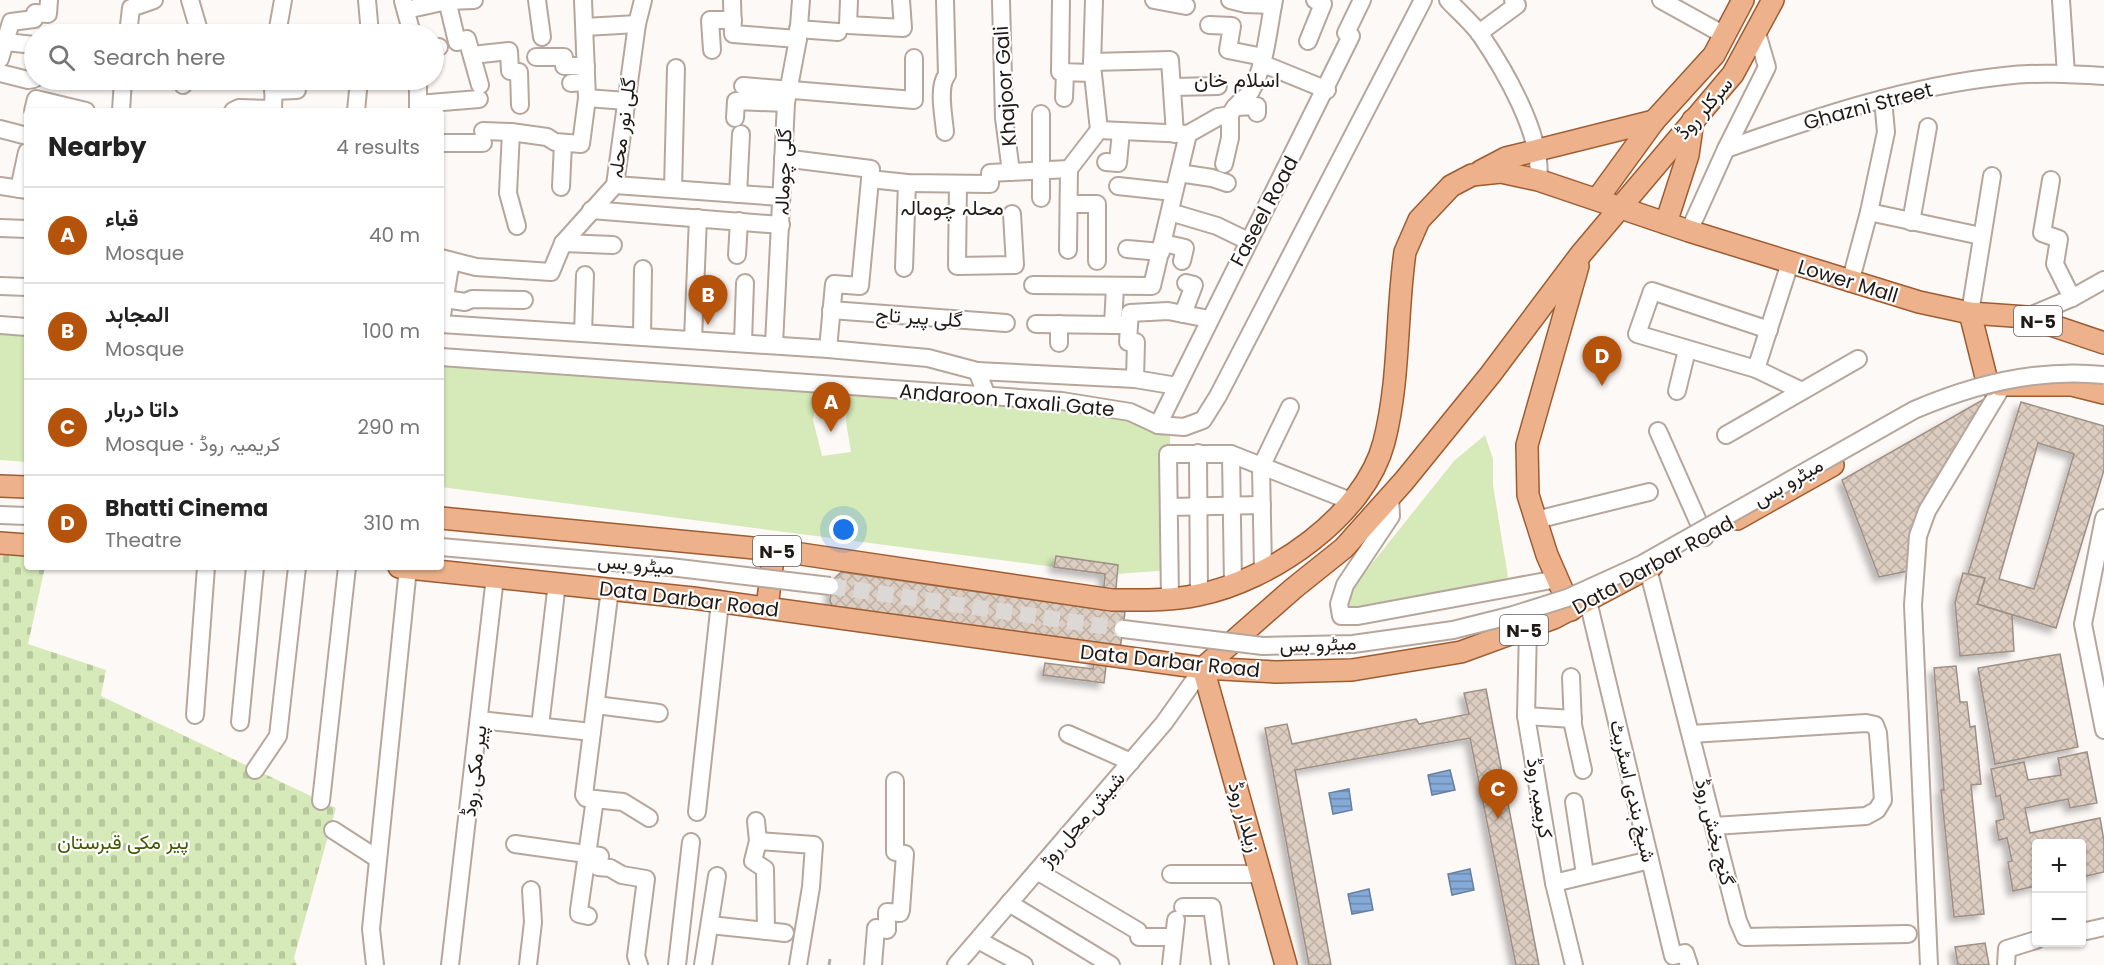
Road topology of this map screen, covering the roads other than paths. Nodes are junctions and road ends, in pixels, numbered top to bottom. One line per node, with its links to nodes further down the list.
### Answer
1 (49, 0): 32 (street)
2 (154, 0): 35 (street)
3 (190, 0): 36 (street)
4 (288, 0): 37 (street)
5 (367, 0): 38 (street)
6 (447, 0): 7 (street); 31 (street); 53 (street)
7 (474, 0)
8 (537, 0): 47 (street)
9 (583, 0): 42 (street)
10 (644, 0): 40 (street, گلی نور محلہ)
11 (732, 0): 34 (street)
12 (801, 0): 46 (street, گلی چومالہ)
13 (849, 0): 14 (street)
14 (901, 0)
15 (945, 0): 75 (street)
16 (1001, 0): 109 (street, Khajoor Gali)
17 (1061, 0): 60 (street)
18 (1094, 0): 58 (street)
19 (1154, 0): 33 (street)
20 (1230, 0): 30 (street)
21 (1315, 0): 49 (street)
22 (1362, 0): 73 (street, Faseel Road)
23 (1423, 0): 209 (street, Andaroon Taxali Gate)
24 (1448, 0): 44 (street)
25 (1513, 0): 44 (street)
26 (1661, 0): 48 (street)
27 (1743, 0): 48 (main road, سرکلر روڈ)
28 (1773, 0): 45 (main road, سرکلر روڈ)
29 (2061, 0): 62 (street)
30 (1273, 2): 57 (street)
31 (404, 5): 39 (street)
32 (35, 6): 50 (street)
33 (1186, 6)
34 (733, 20): 46 (street); 52 (street)
35 (129, 24)
36 (197, 24)
37 (280, 24)
38 (369, 24)
39 (409, 24)
40 (637, 24): 42 (street); 79 (street, گلی نور محلہ)
41 (1209, 25): 57 (street)
42 (585, 27): 65 (street)
43 (838, 32): 46 (street)
44 (1479, 33): 103 (street)
45 (1757, 33): 90 (main road, سرکلر روڈ); 102 (street)
46 (798, 34): 76 (street, گلی چومالہ)
47 (542, 36)
48 (1726, 36): 91 (main road, سرکلر روڈ)
49 (1308, 41)
50 (6, 42): 51 (street); 56 (street)
51 (24, 44)
52 (712, 50)
53 (472, 55): 80 (street); 81 (street)
54 (536, 57): 65 (street)
55 (914, 58): 74 (street)
56 (0, 59)
57 (1262, 60): 73 (street); 87 (street)
58 (1092, 67): 60 (street); 68 (street); 94 (street)
59 (676, 68): 124 (street)
60 (1065, 72): 77 (street)
61 (0, 73): 64 (street)
62 (2066, 74): 63 (street, Ghazni Street); 78 (street, Ghazni Street)
63 (2104, 75)
64 (24, 79)
65 (582, 82): 79 (street); 101 (street)
66 (743, 86): 76 (street)
67 (1218, 86): 68 (street)
68 (1172, 87): 99 (street)
69 (122, 90): 84 (street)
70 (273, 90): 85 (street)
71 (358, 90): 86 (street)
72 (418, 90): 81 (street)
73 (1327, 90): 147 (street, Faseel Road)
74 (914, 95): 75 (street); 76 (street)
75 (943, 95): 97 (street)
76 (788, 96): 104 (street, گلی چومالہ); 127 (street)
77 (1064, 98)
78 (1883, 99): 102 (street, Ghazni Street); 135 (street)
79 (626, 101): 119 (street, گلی نور محلہ)
80 (520, 105)
81 (418, 107)
82 (34, 108): 83 (street)
83 (74, 108)
84 (121, 108)
85 (273, 108)
86 (356, 108)
87 (1232, 111): 88 (street); 99 (street); 106 (street)
88 (1257, 113)
89 (1041, 114): 108 (street)
90 (1693, 120): 132 (main road, سرکلر روڈ); 140 (main road)
91 (1654, 121): 103 (main road); 130 (main road, سرکلر روڈ)
92 (1928, 127): 139 (street)
93 (0, 129): 98 (street)
94 (1099, 130): 95 (street); 107 (street)
95 (1121, 131): 99 (street); 105 (street)
96 (511, 132): 100 (street); 101 (street); 142 (street)
97 (945, 132)
98 (24, 134)
99 (1181, 134): 110 (street)
100 (444, 143)
101 (563, 143): 122 (street)
102 (1726, 149): 145 (street)
103 (1536, 150): 111 (main road); 114 (street)
104 (783, 158): 113 (street); 128 (street, گلی چومالہ)
105 (1106, 162)
106 (1224, 165)
107 (1069, 169): 108 (street); 131 (street)
108 (1041, 170): 109 (street); 129 (street)
109 (1011, 172): 118 (street)
110 (1179, 173): 117 (street); 126 (street)
111 (1472, 175): 114 (main road, N-5); 219 (main road, N-5)
112 (1992, 176): 146 (street)
113 (870, 179): 116 (street); 174 (street)
114 (1538, 180): 130 (main road, N-5)
115 (2051, 180): 170 (street)
116 (907, 183): 118 (street); 159 (street)
117 (1227, 183)
118 (958, 184): 136 (street)
119 (615, 185): 124 (street); 133 (street, گلی نور محلہ)
120 (0, 186): 123 (street)
121 (1118, 186): 126 (street)
122 (561, 187)
123 (23, 189)
124 (673, 189): 125 (street)
125 (690, 191): 127 (street); 137 (street)
126 (1173, 192): 134 (street)
127 (738, 194): 128 (street)
128 (781, 197): 141 (street, گلی چومالہ)
129 (1041, 198)
130 (1598, 198): 132 (main road, Lower Mall / N-5)
131 (1069, 204): 152 (street); 156 (street)
132 (1623, 208): 140 (main road, Lower Mall / N-5); 153 (main road, سرکلر روڈ)
133 (591, 210): 137 (street); 148 (street, گلی نور محلہ)
134 (1170, 212): 147 (street); 150 (street)
135 (1869, 212): 139 (street); 163 (street)
136 (1012, 214)
137 (693, 217): 138 (street); 189 (street)
138 (739, 221): 141 (street); 154 (street)
139 (1911, 222): 146 (street)
140 (1666, 223): 145 (main road, Lower Mall / N-5)
141 (781, 225): 193 (street, گلی چومالہ)
142 (517, 226)
143 (0, 228): 144 (street)
144 (24, 229)
145 (1689, 231): 158 (main road, Lower Mall / N-5)
146 (1981, 236): 175 (street)
147 (1248, 242): 178 (street, Faseel Road)
148 (563, 243): 149 (street); 155 (street, گلی نور محلہ)
149 (613, 245)
150 (1162, 247): 151 (street); 157 (street); 168 (street)
151 (1127, 249)
152 (1068, 250)
153 (1581, 254): 218 (main road, سرکلر روڈ); 228 (main road)
154 (737, 255)
155 (446, 260): 171 (street)
156 (1097, 261)
157 (1182, 261)
158 (1790, 263): 163 (main road, Lower Mall / N-5); 186 (street)
159 (904, 268)
160 (644, 269): 188 (street)
161 (585, 275): 187 (street)
162 (2104, 280): 170 (street)
163 (1850, 282): 175 (main road, Lower Mall / N-5)
164 (745, 283): 190 (street)
165 (1186, 283): 176 (street)
166 (0, 285): 169 (street)
167 (1033, 285): 168 (street)
168 (1115, 286): 184 (street)
169 (24, 287)
170 (2072, 298): 177 (street)
171 (445, 299): 172 (street); 173 (street)
172 (524, 300)
173 (444, 305)
174 (831, 310): 180 (street, گلی پیر تاج); 194 (street)
175 (1970, 313): 177 (main road, Lower Mall / N-5); 202 (main road)
176 (1183, 314): 178 (street); 184 (street)
177 (2027, 317): 192 (main road, Lower Mall / N-5)
178 (1209, 319): 203 (street, Faseel Road)
179 (444, 323): 187 (street)
180 (1006, 323)
181 (1036, 324): 182 (street)
182 (1059, 324): 184 (street); 191 (street)
183 (0, 325): 185 (street)
184 (1121, 325): 201 (street)
185 (24, 327)
186 (1769, 330): 195 (street); 198 (street)
187 (583, 333): 188 (street)
188 (642, 336): 189 (street)
189 (693, 339): 190 (street)
190 (743, 342): 193 (street)
191 (1059, 343)
192 (2104, 343)
193 (774, 344): 194 (street)
194 (828, 349): 199 (street)
195 (1687, 350): 198 (street); 204 (street)
196 (444, 357): 207 (street, Andaroon Taxali Gate)
197 (1858, 359): 205 (street)
198 (1756, 369): 205 (street)
199 (977, 371): 201 (street); 207 (street)
200 (2104, 375): 254 (street, میٹرو بس, bridge)
201 (1135, 379): 203 (street)
202 (1995, 385): 206 (main road, N-5); 229 (main road, Data Darbar Road / N-5); 321 (street)
203 (1177, 386): 209 (street, Faseel Road)
204 (1677, 391)
205 (1802, 391): 211 (street)
206 (2104, 393)
207 (987, 396): 209 (street, Andaroon Taxali Gate)
208 (1290, 407): 214 (street)
209 (1158, 425)
210 (1658, 431): 229 (street)
211 (1726, 435)
212 (1198, 453): 213 (street); 221 (street); 223 (street)
213 (1232, 454): 214 (street); 222 (street)
214 (1261, 467): 219 (street); 220 (street)
215 (0, 486): 216 (main road)
216 (24, 487)
217 (1649, 492): 228 (street)
218 (1390, 497): 243 (street); 255 (main road, سرکلر روڈ)
219 (1353, 502): 241 (main road, N-5)
220 (1262, 505): 222 (street); 241 (street)
221 (1198, 506): 222 (street); 223 (street); 248 (street)
222 (1232, 506): 245 (street)
223 (1169, 507): 249 (street)
224 (0, 515): 225 (street)
225 (24, 516)
226 (444, 518): 233 (main road, N-5)
227 (2104, 518): 265 (street)
228 (1536, 520): 243 (main road)
229 (1705, 537): 234 (main road, Data Darbar Road / N-5)
230 (0, 543): 231 (main road)
231 (24, 545)
232 (444, 547): 246 (street, میٹرو بس, bridge)
233 (774, 550): 249 (main road, N-5); 252 (main road)
234 (1648, 569): 251 (main road, Data Darbar Road / N-5); 268 (street, گنج بخش روڈ)
235 (206, 570): 259 (street)
236 (255, 570): 263 (street)
237 (297, 570): 270 (street)
238 (347, 570): 274 (street)
239 (404, 570): 285 (street)
240 (431, 570): 242 (main road, Data Darbar Road / N-5)
241 (1263, 570): 245 (main road, N-5)
242 (495, 577): 244 (main road, Data Darbar Road / N-5); 262 (street, پیر مکی روڈ)
243 (1557, 579): 251 (main road)
244 (557, 583): 247 (main road, Data Darbar Road / N-5); 264 (street)
245 (1233, 585): 248 (main road, N-5)
246 (830, 586)
247 (610, 589): 250 (main road, Data Darbar Road / N-5); 257 (street)
248 (1199, 595): 249 (main road, N-5)
249 (1170, 599)
250 (720, 602): 252 (main road, Data Darbar Road / N-5); 276 (street)
251 (1579, 606): 253 (main road, Data Darbar Road / N-5); 286 (street, شیخ ہندی اسٹریٹ)
252 (767, 608): 255 (main road, Data Darbar Road / N-5)
253 (1528, 628): 255 (main road, Data Darbar Road / N-5); 260 (street, کریمیہ روڈ)
254 (1123, 629)
255 (1203, 668): 269 (street, شیش محل روڑ); 289 (main road, زیلدار روڈ)
256 (1571, 677): 261 (street)
257 (596, 705): 258 (street); 266 (street)
258 (659, 713)
259 (195, 715)
260 (1526, 716): 261 (street); 292 (street, کریمیہ روڈ)
261 (1573, 719): 271 (street)
262 (480, 720): 264 (street); 306 (street, پیر مکی روڈ)
263 (240, 722)
264 (540, 726): 266 (street)
265 (2104, 730)
266 (592, 732): 273 (street)
267 (1068, 734): 269 (street)
268 (1691, 734): 279 (street, گنج بخش روڈ); 279 (street)
269 (1131, 762): 287 (street, شیش محل روڑ)
270 (255, 770)
271 (1583, 770)
272 (895, 782): 312 (street)
273 (595, 799): 277 (street); 284 (street)
274 (321, 801)
275 (1574, 802): 290 (street)
276 (697, 812)
277 (649, 818)
278 (756, 821): 281 (street)
279 (1714, 826): 302 (street, گنج بخش روڈ)
280 (333, 830): 285 (street)
281 (758, 841): 299 (street); 311 (street)
282 (691, 842): 309 (street)
283 (515, 844): 284 (street)
284 (588, 854): 295 (street); 308 (street)
285 (378, 859): 305 (street)
286 (1650, 860): 290 (street); 320 (street, شیخ ہندی اسٹریٹ)
287 (1037, 871): 294 (street, شیش محل روڑ); 296 (street)
288 (1170, 874): 289 (street)
289 (1261, 874): 318 (main road, زیلدار روڈ)
290 (1585, 874): 292 (street)
291 (717, 876): 297 (street)
292 (1554, 883): 319 (street, کریمیہ روڈ)
293 (531, 890): 307 (street)
294 (1009, 903): 303 (street, شیش محل روڑ); 315 (street)
295 (588, 916)
296 (1178, 921): 316 (street); 317 (street)
297 (710, 925): 299 (street); 310 (street)
298 (2104, 927): 300 (street)
299 (766, 931): 301 (street)
300 (2086, 931)
301 (785, 933)
302 (1908, 934)
303 (978, 940): 313 (street, شیش محل روڑ); 314 (street)
304 (2032, 942): 322 (street)
305 (375, 965)
306 (450, 965)
307 (528, 965)
308 (639, 965)
309 (677, 965)
310 (703, 965)
311 (798, 965)
312 (873, 965)
313 (956, 965)
314 (1024, 965)
315 (1111, 965)
316 (1171, 965)
317 (1220, 965)
318 (1287, 965)
319 (1574, 965)
320 (1689, 965)
321 (1929, 965)
322 (2006, 965)

